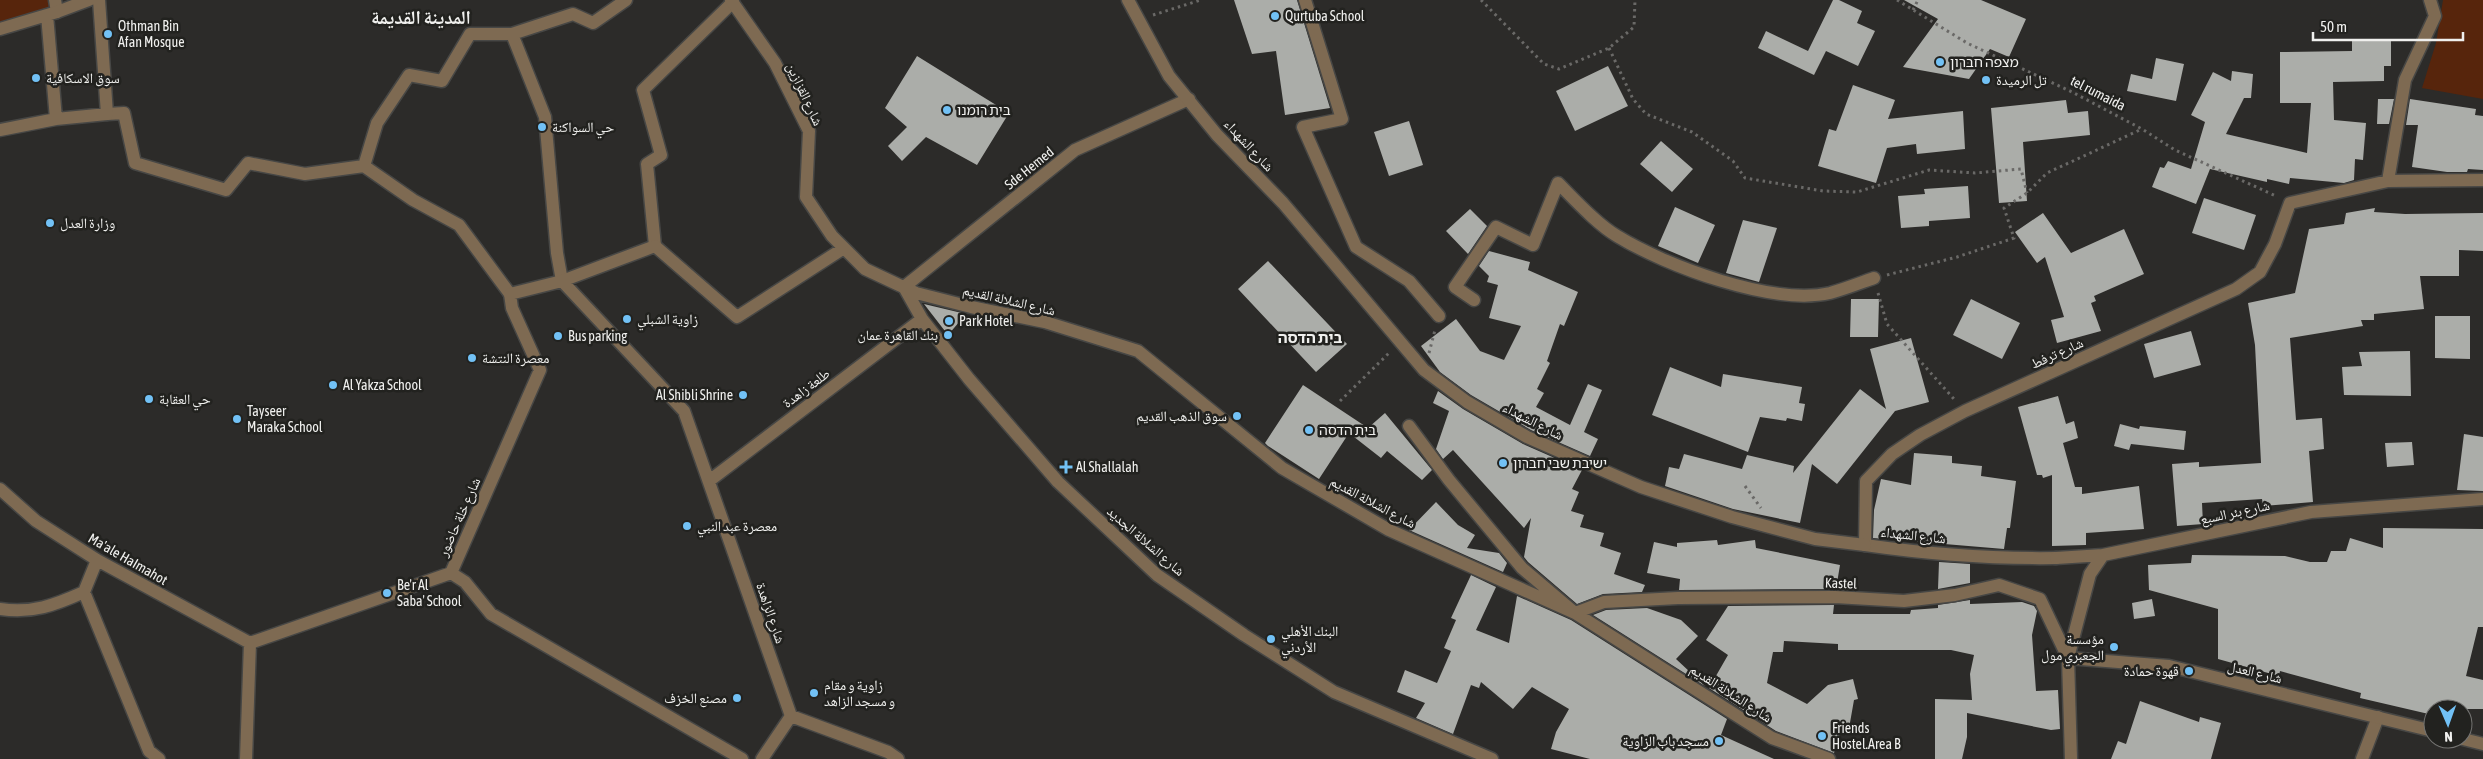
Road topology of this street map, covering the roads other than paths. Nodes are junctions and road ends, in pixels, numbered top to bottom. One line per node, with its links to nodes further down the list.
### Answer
1 (88, 0): 8 (street)
2 (99, 0): 12 (street)
3 (626, 0): 10 (street)
4 (1128, 0): 11 (street, شارع الشهداء)
5 (1305, 0): 25 (street)
6 (2430, 0): 17 (street)
7 (732, 1): 18 (street); 19 (street, شارع القزازين)
8 (53, 9): 9 (street); 13 (street)
9 (0, 29)
10 (512, 34): 15 (street); 21 (street)
11 (1189, 99): 22 (street, Sde Hemed); 31 (street, شارع الشهداء)
12 (107, 114): 13 (street); 15 (street)
13 (56, 119): 14 (street)
14 (0, 130)
15 (364, 166): 23 (street)
16 (2483, 180): 17 (street)
17 (2388, 181): 31 (street, شارع ترفط)
18 (655, 246): 19 (street); 21 (street)
19 (844, 248): 22 (street, شارع القزازين)
20 (1874, 278): 24 (street)
21 (562, 281): 23 (street); 28 (street, شارع الزاهدة)
22 (904, 287): 26 (street, شارع الشلالة الجديد); 37 (street, شارع الشلالة القديم)
23 (510, 294): 34 (street, شارع خلة حاضور)
24 (1474, 300)
25 (1439, 316)
26 (922, 319): 28 (street, طلعة زاهدة); 48 (street, شارع الشلالة الجديد)
27 (1410, 426): 37 (street)
28 (709, 481): 40 (street, شارع الزاهدة)
29 (0, 489): 33 (street, Ma'ale HaImahot)
30 (2483, 499): 32 (street, شارع بئر السبع)
31 (1865, 546): 32 (street, شارع الشهداء)
32 (2103, 555): 39 (street)
33 (97, 560): 35 (street); 38 (street, Ma'ale HaImahot)
34 (451, 573): 38 (street, شارع خلة حاضور); 45 (street)
35 (84, 592): 36 (street); 43 (street)
36 (0, 610)
37 (1575, 613): 39 (street, Kastel); 49 (street, شارع الشلالة القديم)
38 (250, 643): 44 (street)
39 (2068, 658): 41 (street, شارع العدل); 50 (street)
40 (791, 716): 46 (street); 47 (street)
41 (2378, 717): 42 (street, شارع العدل); 51 (street)
42 (2423, 728)
43 (159, 759)
44 (246, 759)
45 (742, 759)
46 (762, 759)
47 (898, 759)
48 (1492, 759)
49 (1830, 759)
50 (2071, 759)
51 (2362, 759)

